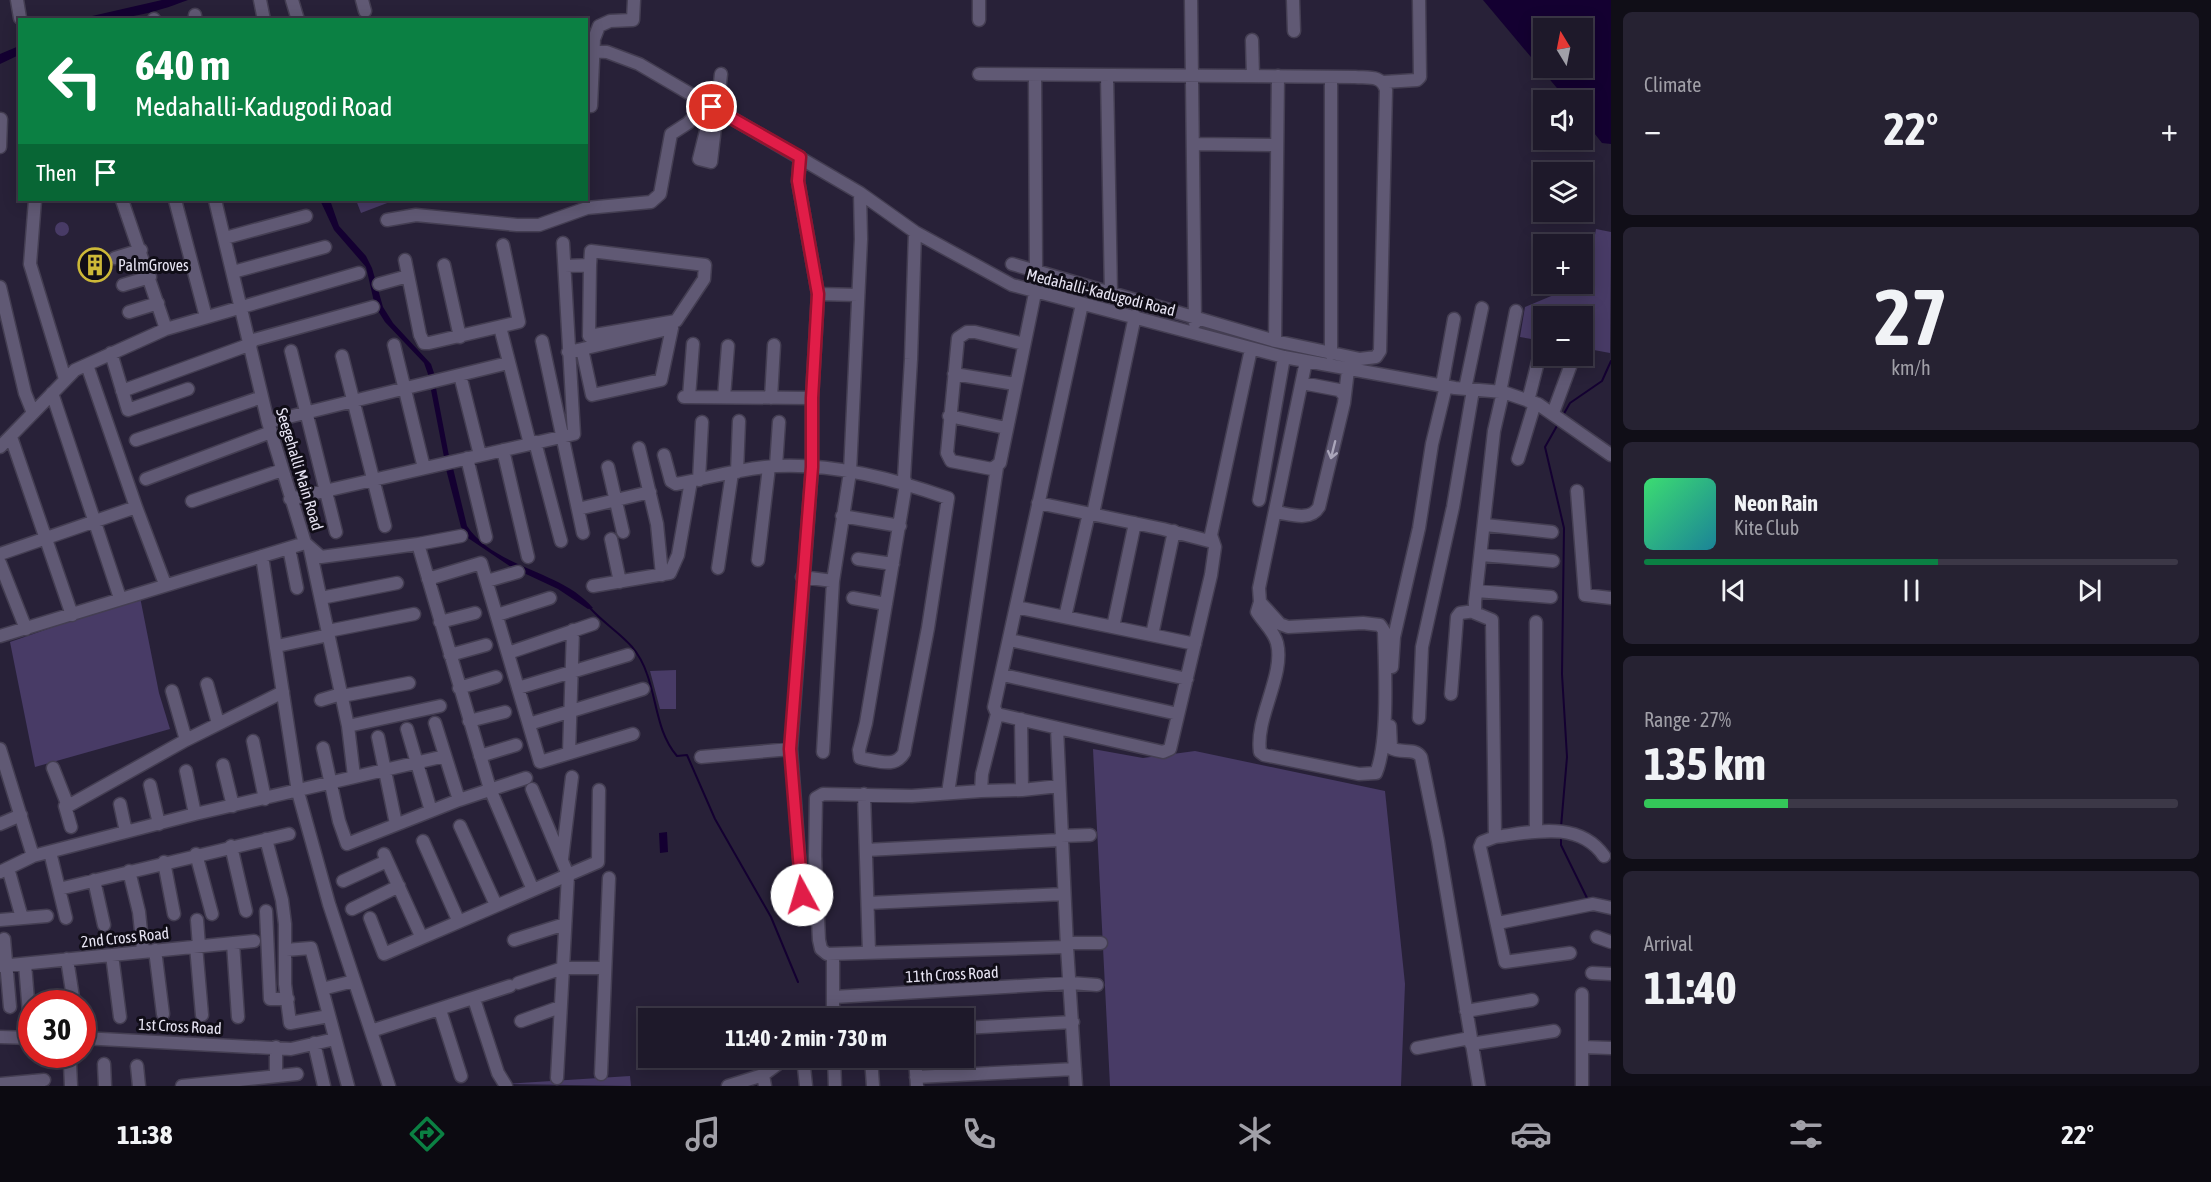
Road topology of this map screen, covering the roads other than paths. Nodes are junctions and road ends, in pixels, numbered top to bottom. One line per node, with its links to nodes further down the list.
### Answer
1 (17, 0): 9 (street)
2 (260, 0): 10 (street)
3 (292, 0): 11 (street)
4 (634, 0): 15 (street)
5 (979, 0): 12 (street)
6 (1191, 0): 20 (street)
7 (1293, 0): 13 (street)
8 (1419, 0): 24 (street)
9 (20, 18)
10 (264, 18)
11 (297, 18)
12 (979, 20)
13 (1294, 30)
14 (1252, 40): 21 (street)
15 (590, 51): 25 (street); 26 (street, Medahalli-Kadugodi Road)
16 (721, 74): 26 (street)
17 (979, 74): 18 (street)
18 (1035, 76): 19 (street); 54 (street)
19 (1107, 76): 20 (street); 62 (street)
20 (1193, 76): 21 (street); 28 (street)
21 (1253, 76): 22 (street)
22 (1278, 76): 23 (street); 29 (street)
23 (1331, 76): 24 (street); 92 (street)
24 (1384, 82): 92 (street)
25 (591, 106)
26 (712, 107): 31 (street, Medahalli-Kadugodi Road); 32 (street); 39 (street)
27 (1, 118): 30 (street)
28 (1194, 144): 29 (street); 73 (street)
29 (1277, 145): 80 (street)
30 (0, 147)
31 (800, 157): 33 (street, Medahalli-Kadugodi Road); 61 (street)
32 (705, 160)
33 (860, 192): 40 (street, Medahalli-Kadugodi Road); 63 (street)
34 (35, 201): 103 (street)
35 (122, 201): 45 (street)
36 (175, 201): 72 (street)
37 (215, 201): 41 (street, Seegehalli Main Road)
38 (306, 216): 41 (street)
39 (387, 220)
40 (915, 232): 60 (street, Medahalli-Kadugodi Road); 151 (street)
41 (225, 238): 52 (street, Seegehalli Main Road)
42 (563, 243): 51 (street)
43 (503, 245): 75 (street)
44 (325, 247): 52 (street)
45 (141, 250): 46 (street); 56 (street)
46 (115, 258)
47 (405, 260): 55 (street)
48 (1012, 264): 54 (street)
49 (444, 265): 78 (street)
50 (590, 265): 50 (street); 51 (street)
51 (565, 266): 90 (street)
52 (234, 272): 66 (street, Seegehalli Main Road)
53 (359, 273): 66 (street)
54 (1036, 273): 62 (street)
55 (408, 276): 57 (street); 78 (street)
56 (150, 277): 58 (street); 64 (street)
57 (379, 284)
58 (123, 285)
59 (0, 287): 121 (street)
60 (1035, 293): 65 (street, Medahalli-Kadugodi Road); 83 (street)
61 (818, 294): 63 (street); 117 (street)
62 (1111, 294): 73 (street)
63 (858, 295): 147 (street)
64 (158, 303): 70 (street); 76 (street)
65 (1082, 304): 71 (street, Medahalli-Kadugodi Road); 159 (street)
66 (241, 307): 72 (street); 81 (street, Seegehalli Main Road)
67 (374, 307): 81 (street)
68 (1482, 308): 109 (street)
69 (1516, 311): 111 (street)
70 (129, 312)
71 (1135, 316): 77 (street, Medahalli-Kadugodi Road); 163 (street)
72 (206, 317): 76 (street)
73 (1195, 317): 77 (street); 80 (street)
74 (1454, 318): 106 (street)
75 (500, 327): 78 (street); 96 (street)
76 (166, 329): 91 (street)
77 (1195, 333): 88 (street, Medahalli-Kadugodi Road)
78 (460, 337)
79 (542, 341): 130 (street)
80 (1275, 341): 92 (street)
81 (250, 343): 110 (street); 114 (street, Seegehalli Main Road)
82 (693, 344): 115 (street)
83 (1024, 344): 101 (street); 105 (street)
84 (394, 345): 107 (street)
85 (774, 345): 116 (street)
86 (728, 346): 115 (street)
87 (582, 349): 87 (street); 90 (street)
88 (1251, 349): 94 (street, Medahalli-Kadugodi Road); 180 (street)
89 (291, 351): 120 (street)
90 (568, 352): 130 (street)
91 (111, 354): 97 (street); 110 (street)
92 (1331, 354)
93 (342, 356): 118 (street)
94 (1284, 357): 95 (street, Medahalli-Kadugodi Road); 157 (street)
95 (1306, 361): 100 (street, Medahalli-Kadugodi Road); 104 (street)
96 (508, 363): 102 (street); 133 (street)
97 (87, 365): 103 (street); 160 (street)
98 (1538, 366): 119 (street)
99 (1570, 367): 122 (street)
100 (1348, 370): 106 (street, Medahalli-Kadugodi Road); 113 (street)
101 (954, 374): 105 (street); 123 (street)
102 (460, 375): 107 (street); 138 (street)
103 (64, 379): 112 (street)
104 (1302, 383): 113 (street); 162 (street)
105 (1015, 384): 128 (street)
106 (1444, 385): 109 (street, Medahalli-Kadugodi Road); 391 (street)
107 (405, 388): 118 (street); 144 (street)
108 (188, 389): 110 (street)
109 (1469, 389): 111 (street, Medahalli-Kadugodi Road); 256 (street)
110 (122, 391)
111 (1501, 392): 119 (street, Medahalli-Kadugodi Road); 167 (street)
112 (51, 393): 121 (street); 165 (street)
113 (1343, 394): 162 (street, one-way to 162)
114 (262, 397): 127 (street, Seegehalli Main Road); 131 (street)
115 (724, 397): 116 (street)
116 (771, 398): 117 (street)
117 (812, 398): 142 (street)
118 (354, 401): 120 (street); 149 (street)
119 (1532, 402): 122 (street, Medahalli-Kadugodi Road); 139 (street)
120 (306, 411): 127 (street); 152 (street)
121 (33, 413): 132 (street)
122 (1553, 413): 137 (street, Medahalli-Kadugodi Road)
123 (949, 417): 128 (street); 143 (street)
124 (739, 421): 146 (street)
125 (702, 422): 150 (street)
126 (779, 422): 140 (street)
127 (269, 427): 145 (street, Seegehalli Main Road); 148 (street)
128 (1006, 428): 143 (street)
129 (0, 430): 132 (street)
130 (563, 436): 133 (street); 161 (street)
131 (136, 440)
132 (5, 442): 176 (street)
133 (533, 443): 135 (street); 179 (street)
134 (639, 448): 154 (street)
135 (503, 450): 138 (street); 187 (street)
136 (664, 455): 150 (street)
137 (1611, 455)
138 (473, 457): 144 (street); 177 (street)
139 (1518, 459)
140 (773, 466): 142 (street); 146 (street); 188 (street)
141 (608, 467): 156 (street)
142 (812, 467): 147 (street); 196 (street)
143 (997, 467): 293 (street)
144 (424, 468): 149 (street)
145 (282, 470): 155 (street, Seegehalli Main Road); 158 (street)
146 (735, 472): 150 (street); 193 (street)
147 (850, 472): 151 (street); 164 (street)
148 (146, 479)
149 (374, 480): 152 (street); 168 (street)
150 (695, 481): 195 (street)
151 (906, 484): 169 (street); 213 (street)
152 (326, 490): 155 (street); 171 (street)
153 (1577, 491): 211 (street)
154 (650, 492): 156 (street); 195 (street)
155 (290, 499): 182 (street, Seegehalli Main Road)
156 (615, 500): 161 (street); 172 (street)
157 (1259, 500)
158 (192, 501)
159 (1038, 503): 163 (street); 214 (street)
160 (136, 507): 165 (street); 202 (street)
161 (578, 509): 174 (street)
162 (1275, 512): 212 (street)
163 (1091, 514): 166 (street); 220 (street)
164 (842, 516): 169 (street); 200 (street)
165 (94, 520): 176 (street); 207 (street)
166 (1135, 523): 170 (street); 224 (street)
167 (1485, 525): 173 (street); 185 (street)
168 (386, 526)
169 (900, 526): 192 (street)
170 (1174, 531): 180 (street); 228 (street)
171 (336, 532)
172 (623, 532)
173 (1552, 532)
174 (583, 533)
175 (461, 536): 181 (street)
176 (47, 537): 184 (street); 218 (street)
177 (486, 537)
178 (611, 539): 199 (street)
179 (561, 541)
180 (1213, 542): 231 (street)
181 (418, 544): 182 (street); 197 (street)
182 (308, 546): 183 (street, Seegehalli Main Road); 208 (street)
183 (289, 548): 186 (street, Seegehalli Main Road); 204 (street)
184 (0, 554)
185 (1481, 555): 190 (street); 205 (street)
186 (262, 556): 202 (street, Seegehalli Main Road); 233 (street)
187 (528, 557)
188 (758, 560)
189 (858, 560): 192 (street)
190 (1553, 561)
191 (0, 563): 225 (street)
192 (893, 564): 213 (street)
193 (718, 568)
194 (518, 572): 198 (street)
195 (662, 575): 199 (street)
196 (802, 577): 200 (street); 271 (street)
197 (428, 579): 198 (street); 222 (street)
198 (486, 581): 219 (street)
199 (620, 582): 203 (street)
200 (833, 582): 273 (street)
201 (398, 583): 208 (street)
202 (165, 584): 207 (street, Seegehalli Main Road)
203 (593, 586)
204 (297, 588)
205 (1477, 591): 206 (street); 215 (street)
206 (1551, 597)
207 (120, 598): 218 (street, Seegehalli Main Road)
208 (321, 598): 227 (street)
209 (550, 598): 219 (street)
210 (853, 598): 213 (street)
211 (1611, 598)
212 (1260, 602): 212 (street)
213 (886, 604)
214 (1016, 607): 220 (street); 230 (street)
215 (1475, 611): 248 (street); 312 (street)
216 (475, 613): 222 (street)
217 (414, 614): 227 (street)
218 (72, 615): 225 (street, Seegehalli Main Road)
219 (497, 615): 234 (street)
220 (1065, 617): 224 (street)
221 (1536, 621): 309 (street)
222 (440, 622): 236 (street)
223 (593, 624): 226 (street)
224 (1113, 627): 228 (street)
225 (26, 629): 229 (street, Seegehalli Main Road)
226 (573, 630): 234 (street); 237 (street)
227 (328, 633): 233 (street); 249 (street)
228 (1152, 635): 231 (street)
229 (0, 636)
230 (1010, 640): 238 (street); 240 (street)
231 (1195, 644): 240 (street)
232 (486, 645): 236 (street)
233 (278, 646): 247 (street)
234 (507, 653): 244 (street)
235 (628, 655): 237 (street)
236 (450, 656): 243 (street)
237 (572, 673): 244 (street); 252 (street)
238 (1003, 675): 254 (street); 255 (street)
239 (496, 677): 243 (street)
240 (1187, 679): 255 (street)
241 (410, 683): 249 (street)
242 (207, 684): 259 (street)
243 (459, 688): 258 (street)
244 (518, 688): 261 (street)
245 (643, 689): 252 (street)
246 (172, 692): 267 (street)
247 (283, 692): 259 (street); 292 (street)
248 (1451, 694)
249 (341, 695): 250 (street); 262 (street)
250 (321, 700)
251 (440, 706): 262 (street)
252 (571, 710): 261 (street); 274 (street)
253 (505, 712): 258 (street)
254 (997, 714): 257 (street); 291 (street)
255 (1178, 714): 263 (street)
256 (1419, 718)
257 (1021, 719): 263 (street); 290 (street)
258 (469, 721): 276 (street)
259 (218, 723): 267 (street)
260 (435, 723): 275 (street)
261 (529, 724): 274 (street)
262 (348, 726): 283 (street)
263 (1057, 728): 287 (street)
264 (407, 729): 278 (street)
265 (633, 734): 274 (street)
266 (378, 737): 282 (street)
267 (186, 740): 280 (street)
268 (253, 741): 295 (street)
269 (516, 746): 276 (street)
270 (323, 748): 285 (street)
271 (790, 749): 277 (street); 334 (street)
272 (0, 752): 302 (street)
273 (823, 752)
274 (569, 753)
275 (445, 756): 278 (street); 296 (street)
276 (480, 756): 288 (street)
277 (701, 757)
278 (416, 762): 282 (street); 300 (street)
279 (223, 765): 299 (street)
280 (53, 768)
281 (186, 771): 301 (street)
282 (384, 771): 283 (street); 305 (street)
283 (354, 776): 285 (street)
284 (572, 777): 322 (street)
285 (332, 783): 292 (street); 305 (street)
286 (150, 785): 304 (street)
287 (1059, 786): 290 (street); 314 (street)
288 (490, 789): 296 (street); 322 (street); 332 (street)
289 (599, 790): 326 (street)
290 (1022, 790): 291 (street)
291 (981, 791): 293 (street)
292 (298, 792): 295 (street); 376 (street)
293 (948, 793): 294 (street)
294 (864, 794): 317 (street); 367 (street)
295 (265, 799): 299 (street)
296 (459, 800): 300 (street)
297 (120, 804): 308 (street)
298 (65, 806): 307 (street)
299 (233, 806): 301 (street)
300 (431, 811): 305 (street)
301 (195, 814): 304 (street)
302 (21, 815): 303 (street); 320 (street)
303 (0, 824)
304 (159, 824): 308 (street)
305 (396, 824)
306 (460, 826): 336 (street)
307 (70, 827)
308 (126, 832): 318 (street)
309 (1536, 832): 312 (street); 321 (street)
310 (289, 834): 313 (street)
311 (1090, 835): 314 (street)
312 (1495, 837): 351 (street)
313 (266, 838): 316 (street); 363 (street)
314 (1061, 838): 317 (street); 333 (street)
315 (423, 841): 349 (street)
316 (231, 846): 319 (street); 339 (street)
317 (866, 850): 335 (street)
318 (50, 852): 320 (street); 331 (street)
319 (196, 854): 323 (street); 342 (street)
320 (33, 856): 324 (street)
321 (1604, 856)
322 (561, 860): 326 (street)
323 (164, 862): 325 (street); 341 (street)
324 (4, 870): 344 (street)
325 (129, 871): 328 (street); 364 (street)
326 (568, 875): 332 (street); 350 (street)
327 (609, 878): 373 (street)
328 (94, 880): 331 (street); 352 (street)
329 (343, 881): 330 (street)
330 (399, 886): 338 (street); 353 (street)
331 (59, 889): 345 (street)
332 (533, 890): 336 (street)
333 (1064, 894): 335 (street); 361 (street)
334 (802, 895)
335 (868, 903): 365 (street)
336 (496, 905): 349 (street)
337 (1611, 908): 351 (street)
338 (352, 909)
339 (246, 911)
340 (266, 911): 384 (street)
341 (174, 914)
342 (212, 914)
343 (46, 916): 344 (street)
344 (22, 918): 347 (street)
345 (66, 918)
346 (370, 918): 353 (street)
347 (0, 920)
348 (197, 920): 362 (street)
349 (458, 920): 353 (street)
350 (565, 924): 356 (street); 372 (street)
351 (1498, 924): 366 (street)
352 (104, 925)
353 (422, 936)
354 (1597, 937): 358 (street)
355 (4, 939): 371 (street)
356 (514, 940)
357 (254, 941): 359 (street, 2nd Cross Road)
358 (1611, 942)
359 (233, 943): 362 (street, 2nd Cross Road); 396 (street)
360 (1101, 943): 361 (street)
361 (1067, 945): 365 (street); 377 (street)
362 (198, 946): 364 (street, 2nd Cross Road); 393 (street)
363 (286, 950): 379 (street); 384 (street)
364 (149, 951): 368 (street, 2nd Cross Road); 392 (street)
365 (869, 952): 367 (street)
366 (1570, 953)
367 (833, 954): 383 (street)
368 (112, 955): 369 (street, 2nd Cross Road); 395 (street)
369 (67, 959): 370 (street, 2nd Cross Road); 381 (street)
370 (25, 964): 371 (street, 2nd Cross Road); 380 (street)
371 (3, 966): 388 (street)
372 (562, 968): 373 (street); 385 (street); 387 (street)
373 (604, 968): 421 (street)
374 (1592, 973): 375 (street)
375 (1611, 974)
376 (354, 981): 379 (street); 400 (street)
377 (1071, 983): 378 (street, 11th Cross Road); 383 (street, 11th Cross Road); 398 (street)
378 (1097, 985)
379 (322, 989): 394 (street)
380 (27, 990)
381 (72, 990)
382 (1582, 994): 409 (street)
383 (834, 997): 389 (street)
384 (288, 999): 394 (street)
385 (474, 999): 390 (street); 436 (street)
386 (1532, 1000): 391 (street)
387 (560, 1006): 397 (street); 423 (street)
388 (10, 1007)
389 (833, 1008)
390 (440, 1010): 400 (street); 422 (street)
391 (1466, 1011): 406 (street)
392 (163, 1014)
393 (202, 1015)
394 (329, 1016): 405 (street)
395 (120, 1017)
396 (238, 1017)
397 (521, 1020)
398 (1073, 1022): 399 (street); 419 (street)
399 (974, 1027)
400 (371, 1031): 435 (street)
401 (1554, 1031): 406 (street)
402 (0, 1037): 403 (street)
403 (18, 1038)
404 (96, 1039): 408 (street, 1st Cross Road)
405 (335, 1039): 407 (street, 1st Cross Road); 434 (street)
406 (1471, 1041): 410 (street); 442 (street)
407 (314, 1043): 408 (street, 1st Cross Road); 433 (street)
408 (276, 1047): 424 (street)
409 (1582, 1047): 411 (street); 443 (street)
410 (1417, 1048)
411 (1611, 1048)
412 (104, 1064): 430 (street)
413 (137, 1066): 431 (street)
414 (70, 1068): 429 (street)
415 (776, 1068): 426 (street)
416 (804, 1068): 438 (street)
417 (834, 1068): 439 (street)
418 (872, 1068): 440 (street)
419 (1075, 1069): 427 (street); 441 (street)
420 (297, 1074): 424 (street)
421 (601, 1074)
422 (461, 1076)
423 (557, 1078)
424 (279, 1079): 432 (street)
425 (44, 1080): 428 (street)
426 (764, 1081): 437 (street)
427 (916, 1082)
428 (0, 1084)
429 (71, 1086)
430 (105, 1086)
431 (140, 1086)
432 (182, 1086)
433 (324, 1086)
434 (348, 1086)
435 (389, 1086)
436 (506, 1086)
437 (728, 1086)
438 (806, 1086)
439 (835, 1086)
440 (873, 1086)
441 (1076, 1086)
442 (1479, 1086)
443 (1582, 1086)

